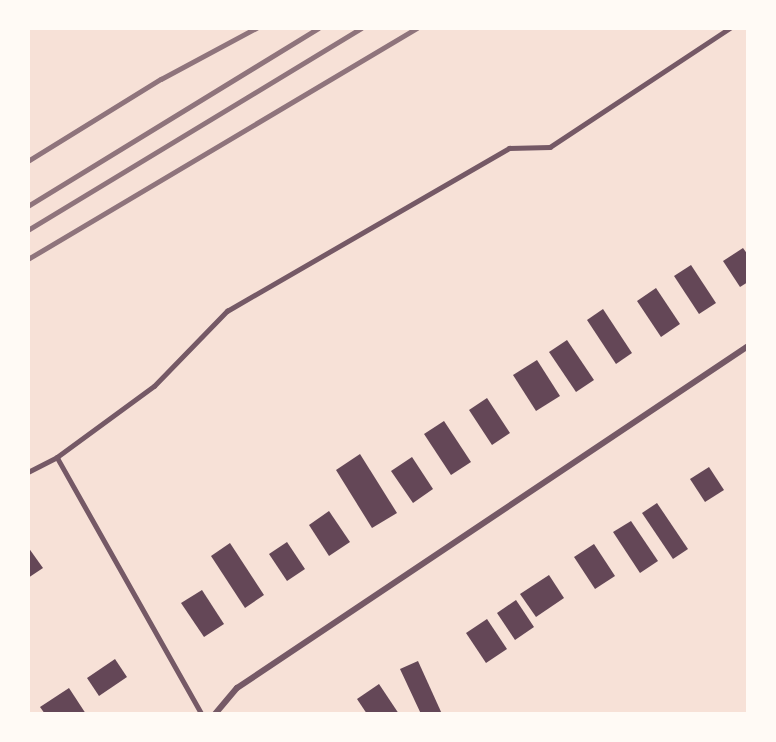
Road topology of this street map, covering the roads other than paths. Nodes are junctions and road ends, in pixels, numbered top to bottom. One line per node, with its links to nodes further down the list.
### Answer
1 (730, 28): 3 (lane)
2 (747, 346): 6 (street)
3 (57, 456): 4 (lane); 5 (lane)
4 (28, 472)
5 (202, 714)
6 (215, 714)

